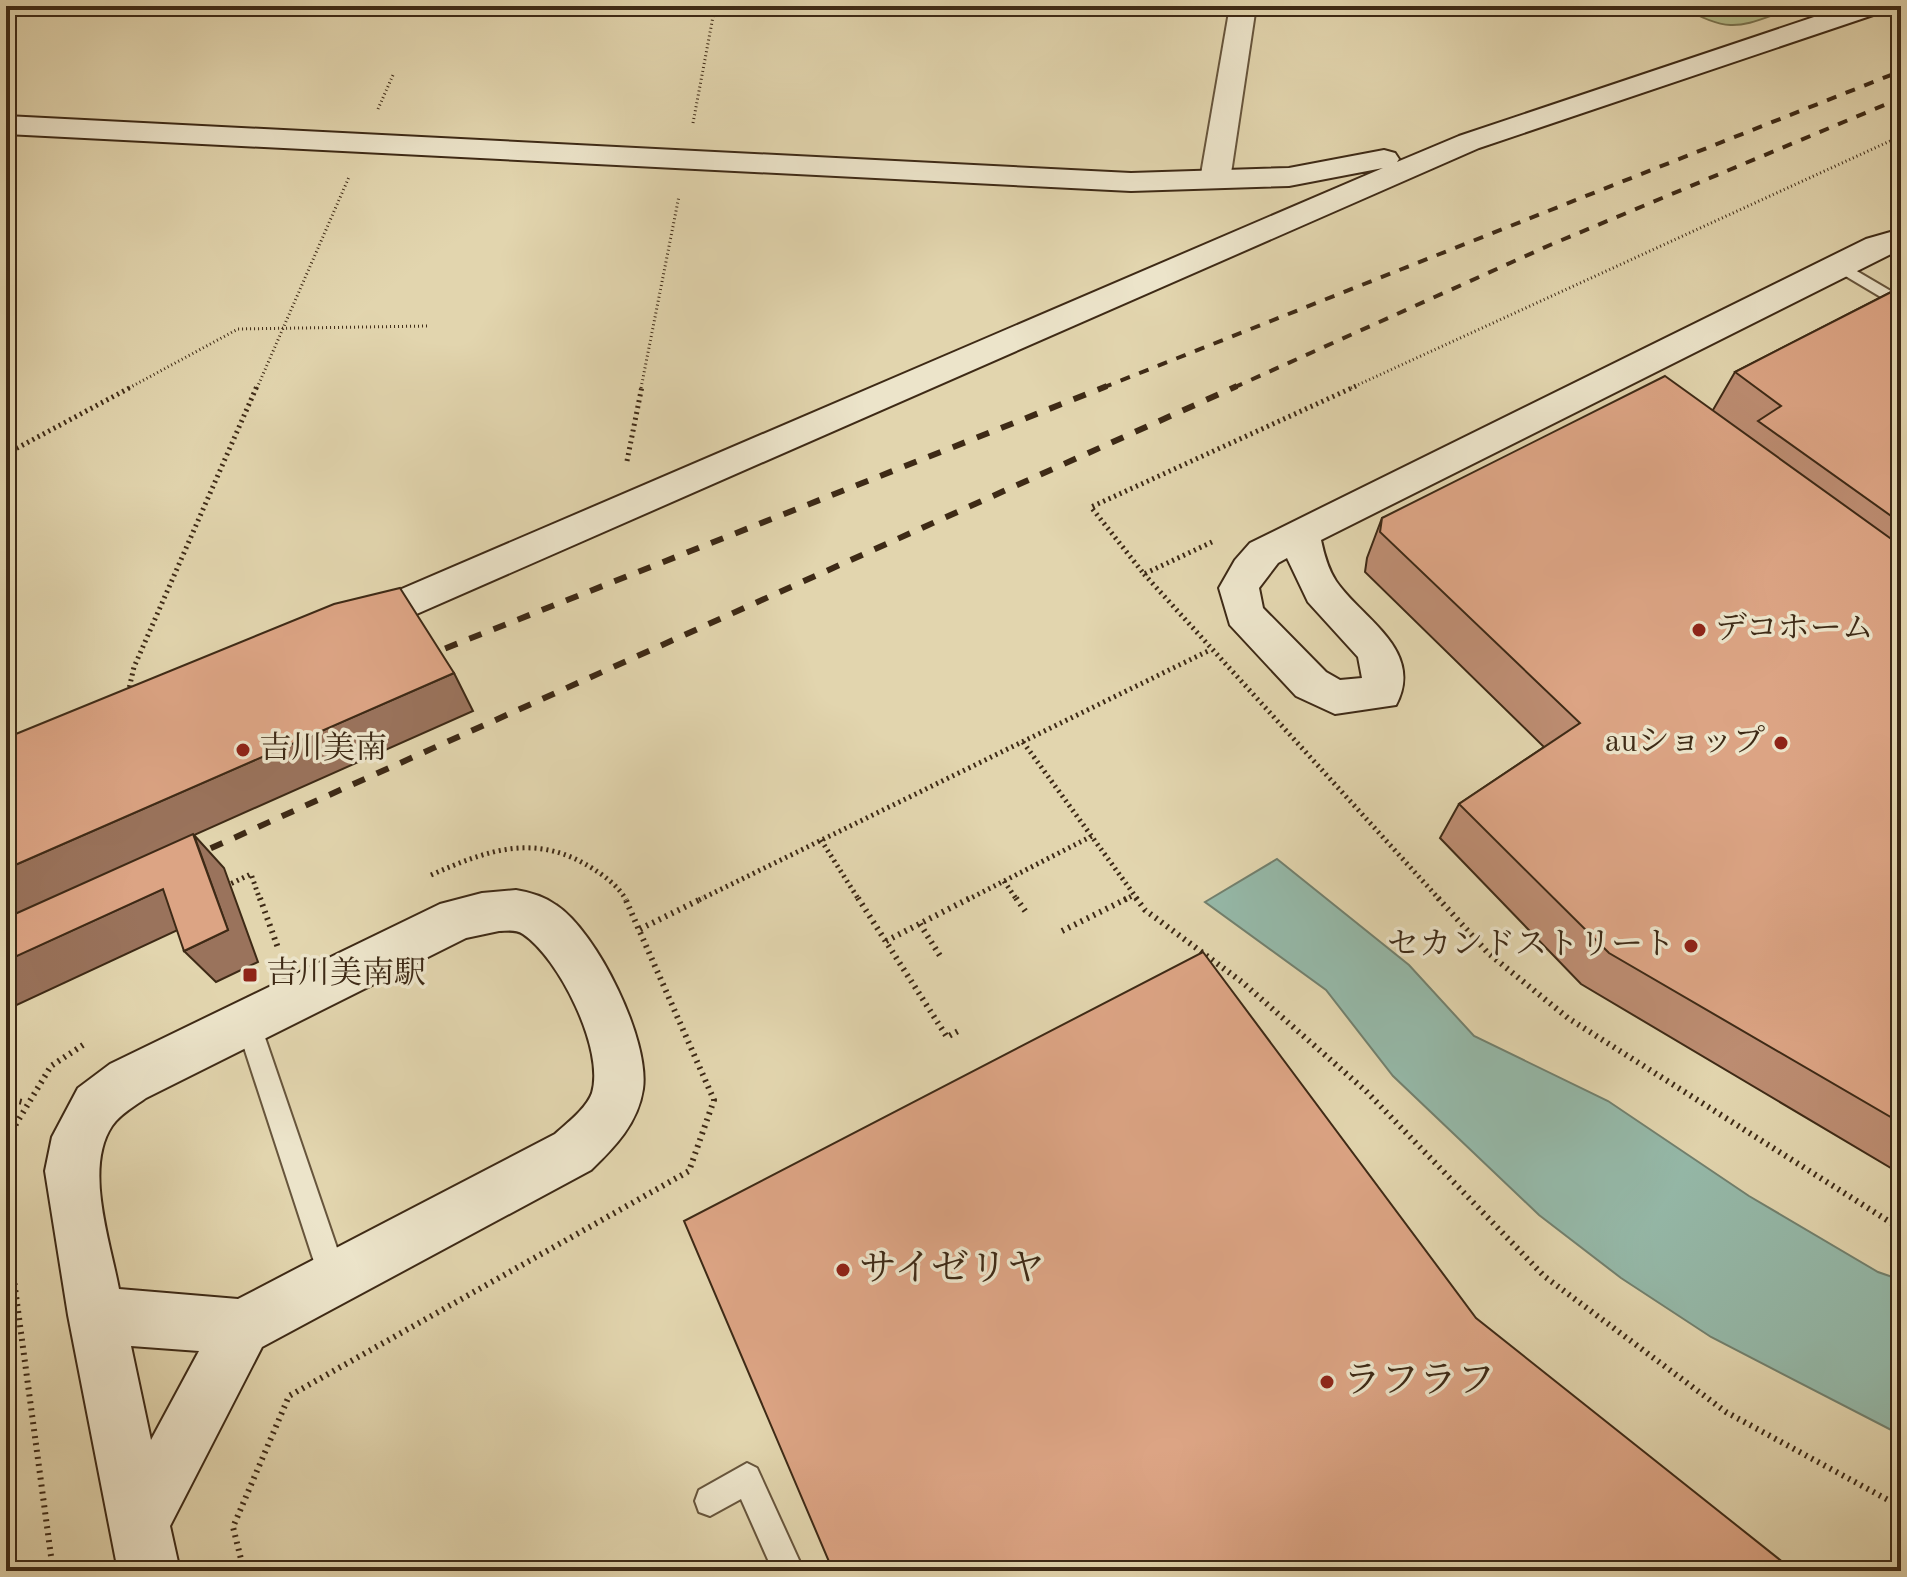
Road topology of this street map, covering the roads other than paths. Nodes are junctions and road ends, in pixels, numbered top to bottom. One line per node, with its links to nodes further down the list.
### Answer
1 (1243, 6): 5 (street)
2 (1873, 6): 4 (street)
3 (6, 125): 5 (street)
4 (1469, 142): 5 (street); 10 (street)
5 (1215, 180)
6 (1901, 239): 7 (street)
7 (1838, 265): 8 (lane); 9 (street)
8 (1901, 304)
9 (1300, 534)
10 (330, 637)
11 (247, 1020): 12 (lane); 12 (street); 13 (street)
12 (334, 1280): 14 (street)
13 (96, 1315): 14 (street); 16 (street)
14 (242, 1327): 16 (street)
15 (710, 1501): 17 (lane)
16 (144, 1548)
17 (789, 1571)

